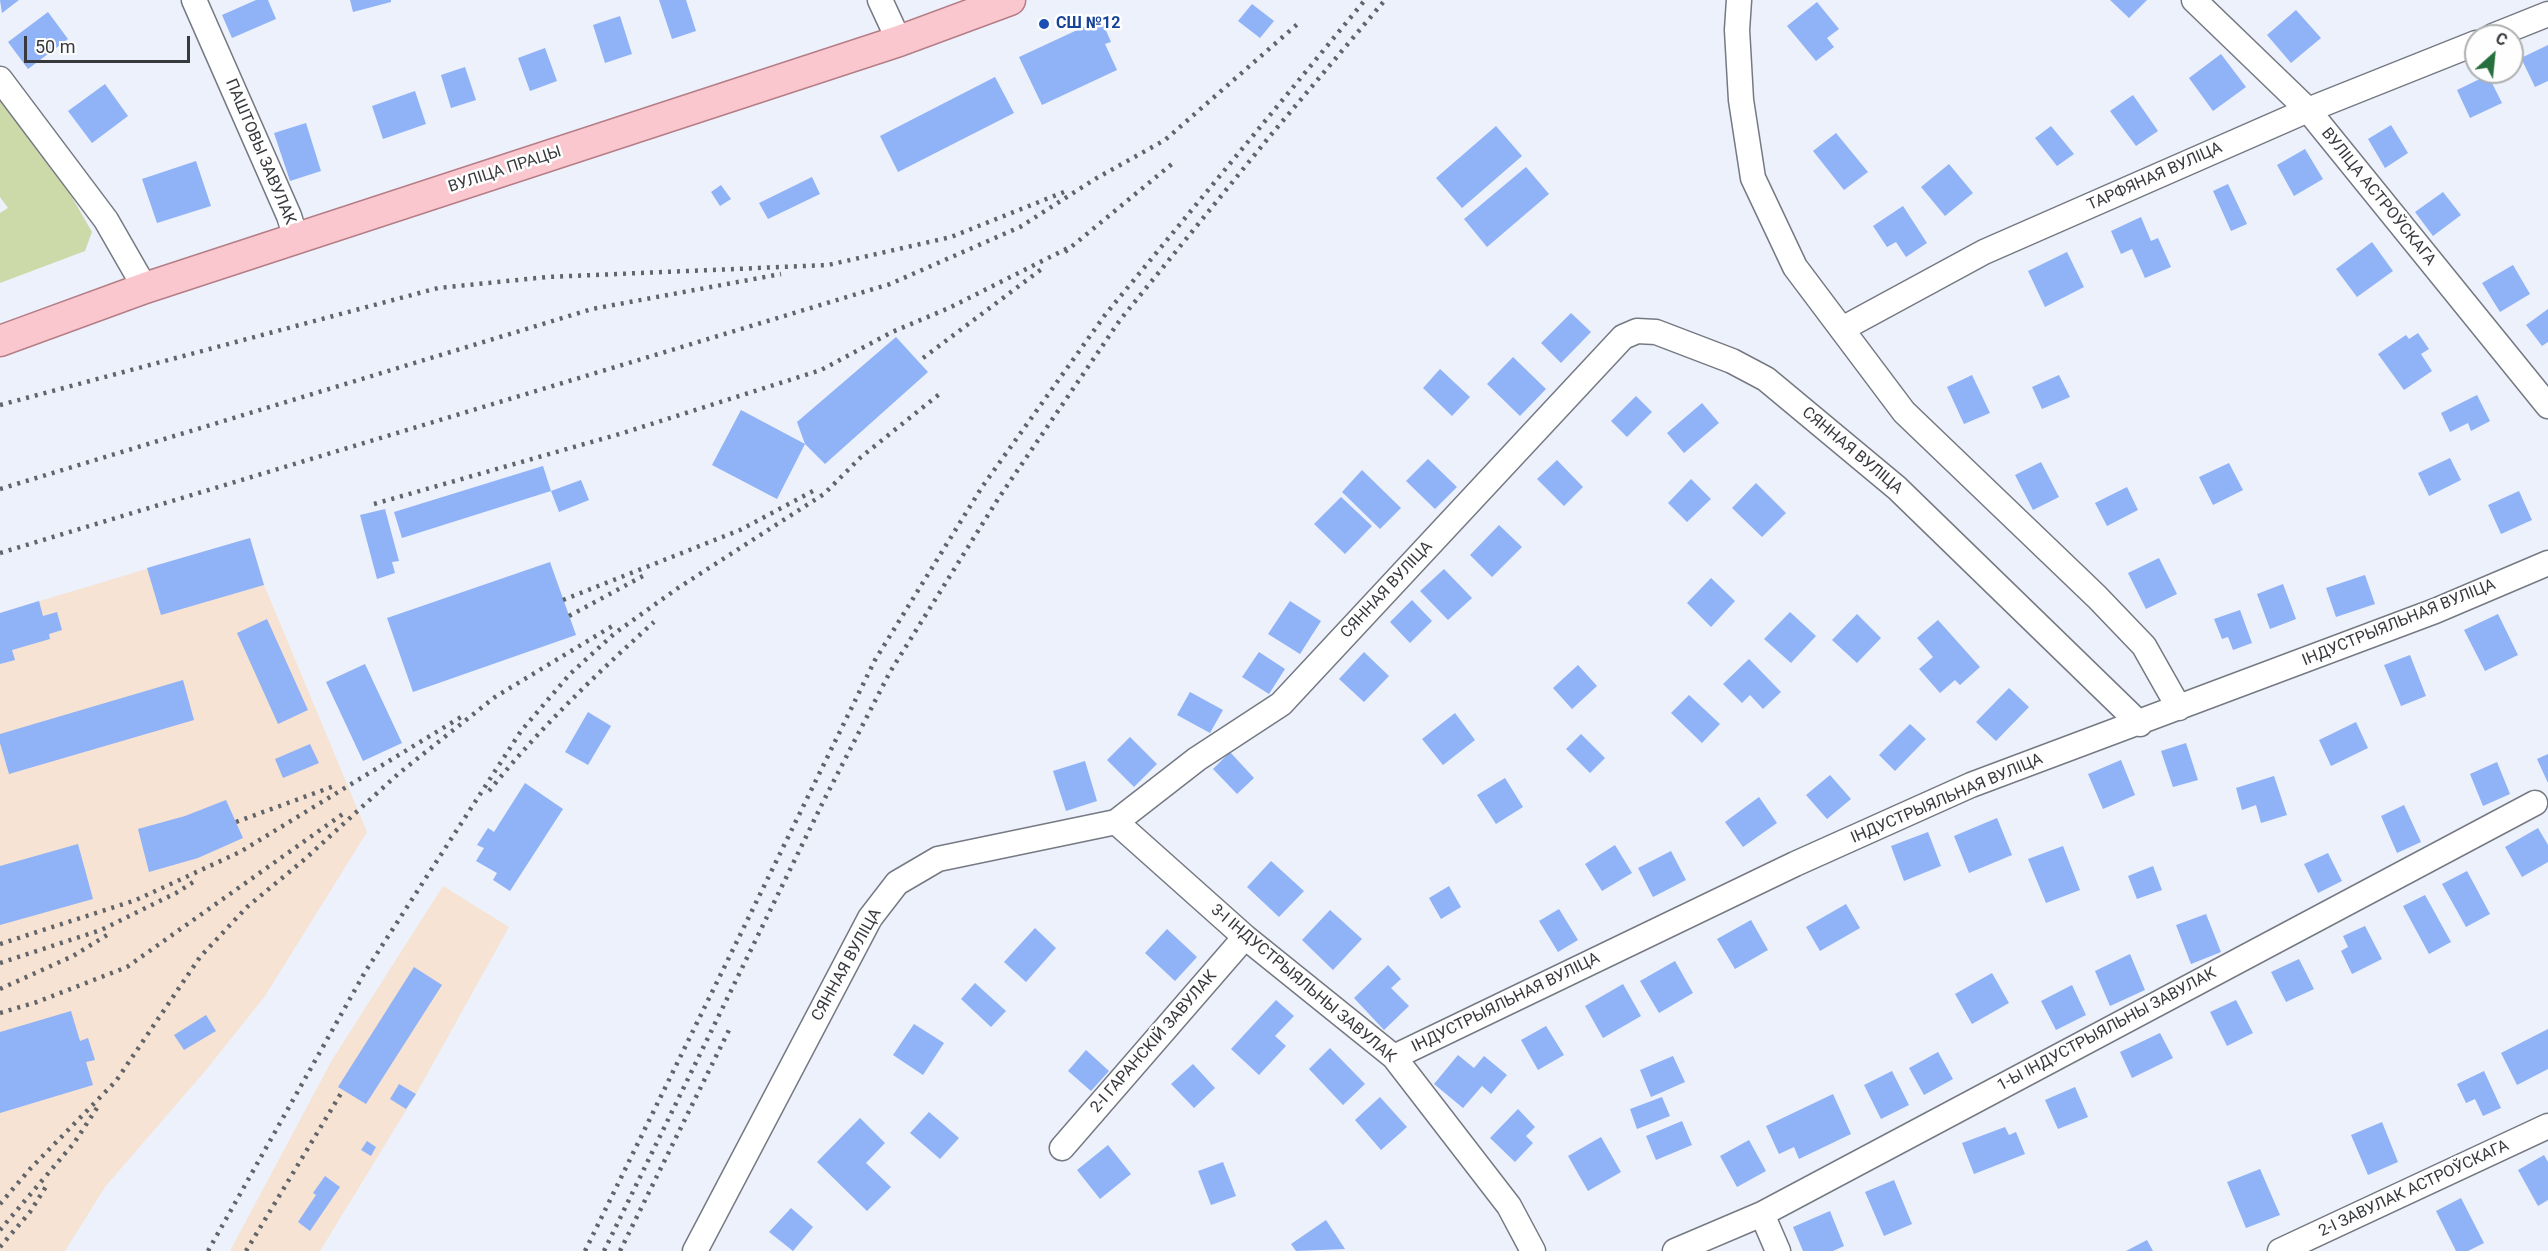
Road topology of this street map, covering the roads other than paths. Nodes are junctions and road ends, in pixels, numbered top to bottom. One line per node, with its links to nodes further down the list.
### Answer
1 (194, 0): 12 (street, ПАШТОВЫ ЗАВУЛАК)
2 (880, 0): 8 (street)
3 (1010, 0): 8 (main road, ВУЛІЦА ПРАЦЫ)
4 (1739, 0): 14 (street)
5 (2194, 0): 11 (street, ВУЛІЦА АСТРОЎСКАГА)
6 (2548, 14): 7 (street)
7 (2523, 24)
8 (899, 41): 12 (main road, ВУЛІЦА ПРАЦЫ)
9 (2464, 48): 11 (street, ТАРФЯНАЯ ВУЛІЦА)
10 (0, 79): 13 (street)
11 (2308, 110): 14 (street, ТАРФЯНАЯ ВУЛІЦА); 16 (street, ВУЛІЦА АСТРОЎСКАГА)
12 (296, 238): 13 (main road, ВУЛІЦА ПРАЦЫ)
13 (145, 288): 15 (main road, ВУЛІЦА ПРАЦЫ)
14 (1842, 329): 18 (street)
15 (0, 341)
16 (2548, 406)
17 (2548, 563): 18 (street, ІНДУСТРЫЯЛЬНАЯ ВУЛІЦА)
18 (2179, 708): 19 (street, ІНДУСТРЫЯЛЬНАЯ ВУЛІЦА)
19 (2140, 724): 21 (street, СЯННАЯ ВУЛІЦА); 23 (street, ІНДУСТРЫЯЛЬНАЯ ВУЛІЦА)
20 (2535, 803): 26 (street, 1-Ы ІНДУСТРЫЯЛЬНЫ ЗАВУЛАК)
21 (1116, 822): 22 (street, 3-І ІНДУСТРЫЯЛЬНЫ ЗАВУЛАК); 27 (street, СЯННАЯ ВУЛІЦА)
22 (1245, 937): 23 (street, 3-І ІНДУСТРЫЯЛЬНЫ ЗАВУЛАК); 25 (street, 2-І ГАРАНСКІЙ ЗАВУЛАК)
23 (1394, 1057): 28 (street, 3-І ІНДУСТРЫЯЛЬНЫ ЗАВУЛАК)
24 (2548, 1126): 31 (street, 2-І ЗАВУЛАК АСТРОЎСКАГА)
25 (1062, 1148)
26 (1762, 1214): 29 (street, 1-Ы ІНДУСТРЫЯЛЬНЫ ЗАВУЛАК); 30 (street)
27 (695, 1251)
28 (1533, 1251)
29 (1675, 1251)
30 (1778, 1251)
31 (2280, 1251)

